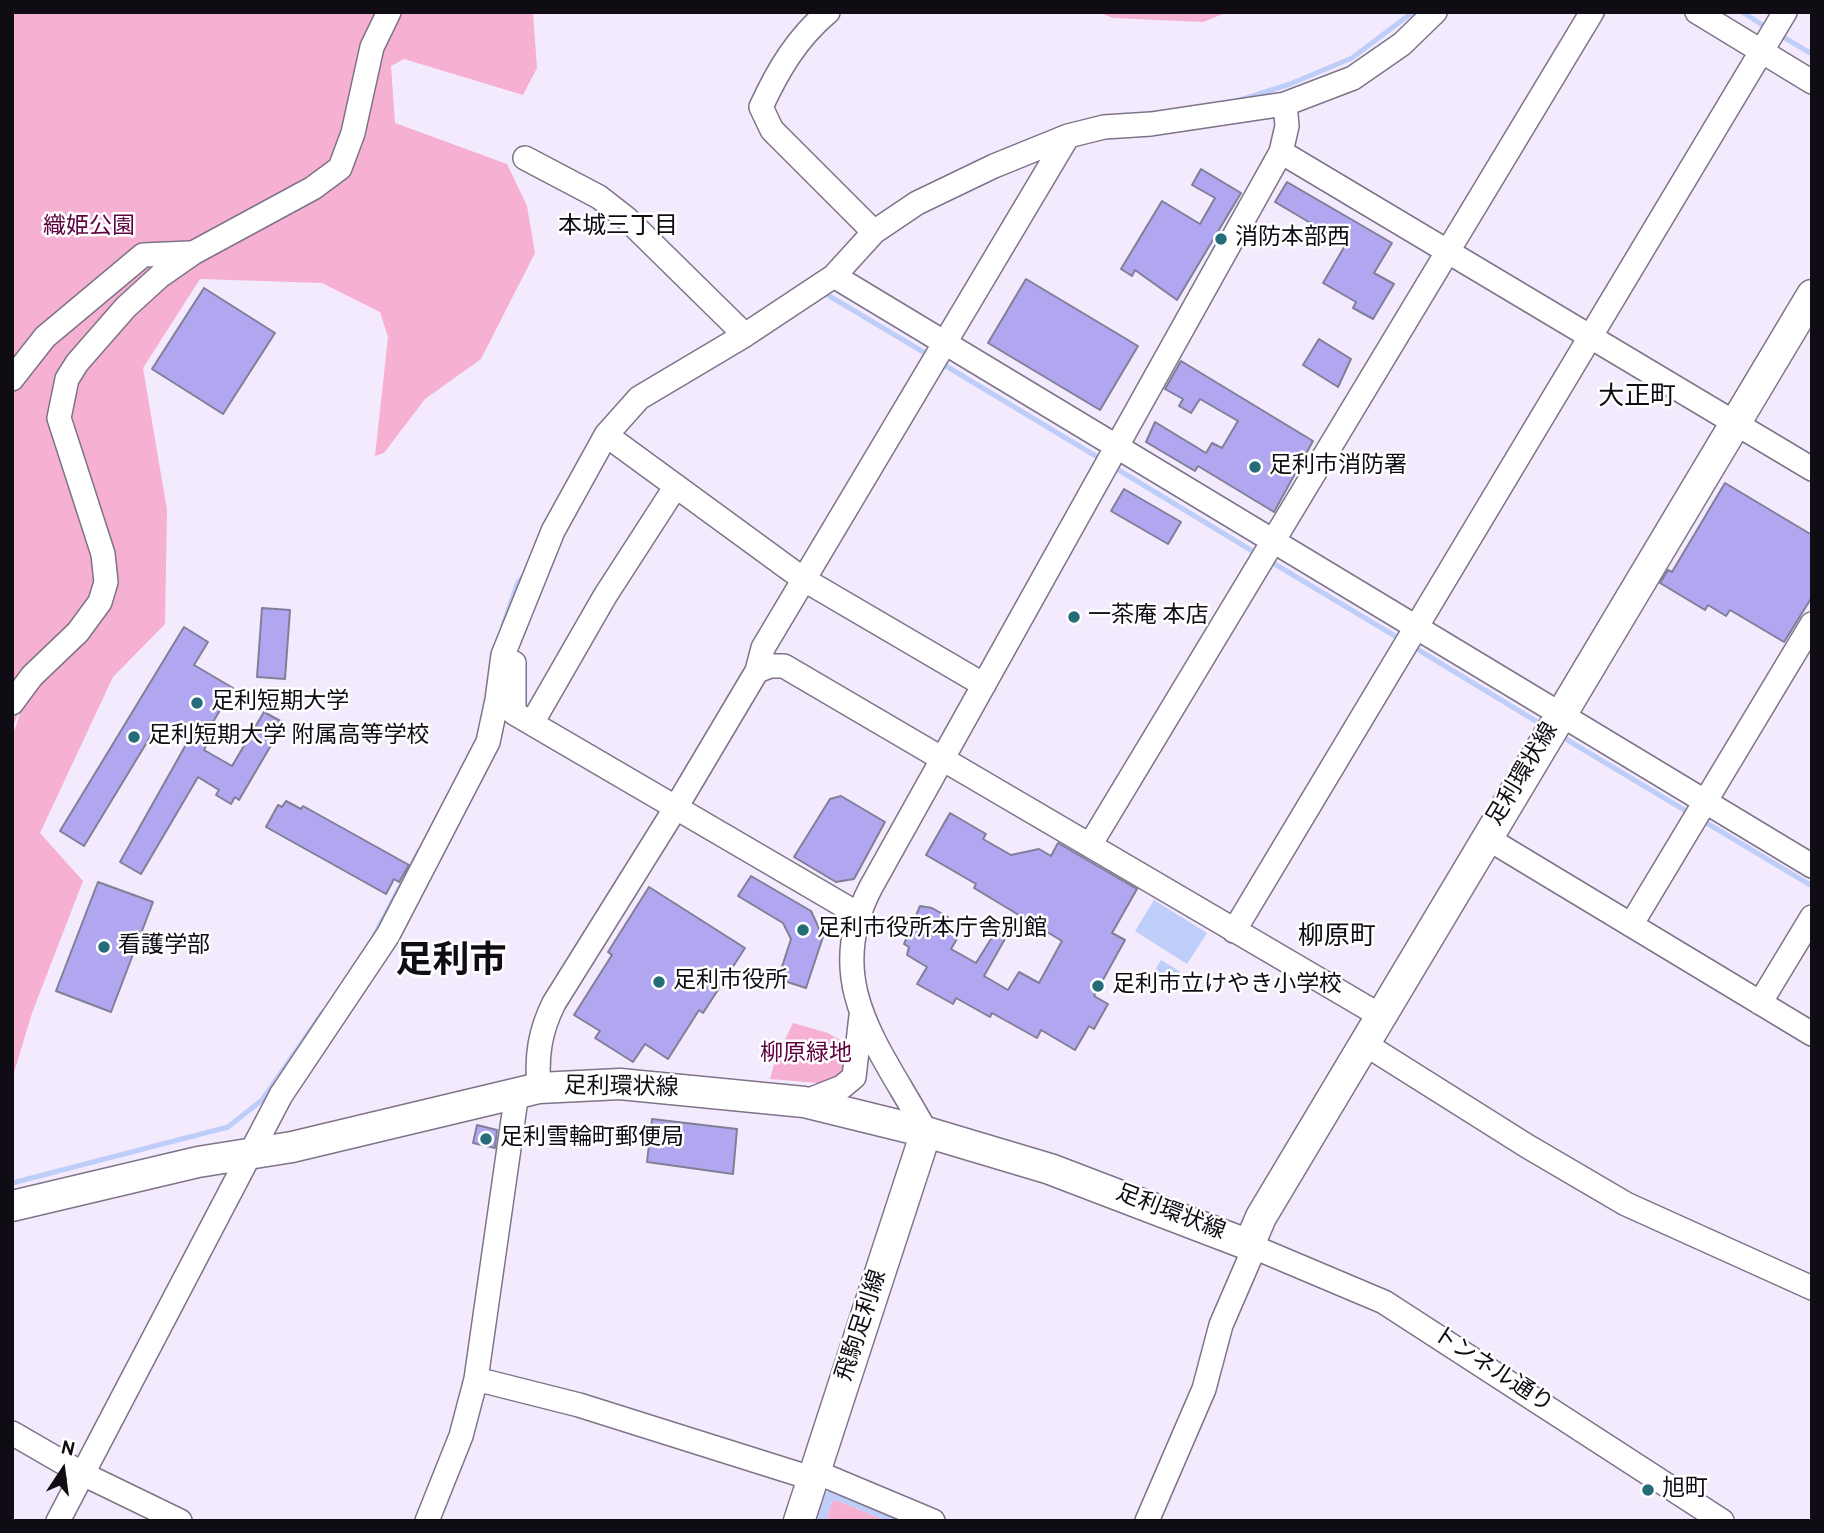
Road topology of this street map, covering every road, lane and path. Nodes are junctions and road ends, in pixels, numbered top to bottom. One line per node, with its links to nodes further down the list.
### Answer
1 (389, 12): 15 (street)
2 (828, 12): 13 (street)
3 (1435, 12): 9 (street)
4 (1592, 12): 14 (street)
5 (1697, 12): 7 (street)
6 (1785, 12): 7 (street)
7 (1761, 52): 8 (street); 19 (street)
8 (1812, 82)
9 (1285, 104): 10 (street); 11 (street)
10 (1068, 136): 13 (street); 20 (street)
11 (1281, 152): 14 (street); 24 (street)
12 (524, 158): 18 (street)
13 (874, 232): 16 (street)
14 (1448, 251): 19 (street); 27 (street)
15 (193, 253): 21 (street); 34 (street)
16 (834, 276): 18 (street); 20 (street)
17 (1812, 295): 22 (main road, 足利環状線)
18 (745, 335): 23 (street)
19 (1593, 337): 22 (street); 31 (street)
20 (944, 342): 24 (street); 28 (street)
21 (12, 379)
22 (1734, 424): 25 (street); 35 (main road, 足利環状線)
23 (606, 435): 26 (street); 30 (street)
24 (1116, 447): 27 (street); 33 (street)
25 (1812, 469)
26 (676, 486): 28 (street); 36 (street)
27 (1274, 540): 31 (street); 41 (street)
28 (803, 579): 32 (street); 33 (street)
29 (1812, 624): 38 (street)
30 (514, 626): 36 (street); 55 (street)
31 (1418, 627): 35 (street); 46 (street)
32 (757, 671): 37 (street); 39 (street)
33 (984, 685): 37 (street)
34 (12, 703)
35 (1560, 715): 38 (street); 40 (main road, 足利環状線)
36 (532, 723): 39 (street)
37 (943, 757): 41 (street); 43 (street)
38 (1704, 801): 42 (street); 45 (street)
39 (676, 809): 43 (street); 52 (street)
40 (1487, 838): 45 (street); 49 (main road, 足利環状線)
41 (1090, 845): 46 (street)
42 (1812, 866)
43 (858, 914): 48 (street)
44 (1812, 917): 47 (street)
45 (1631, 925): 47 (street)
46 (1234, 931): 49 (street)
47 (1760, 1003): 50 (street)
48 (862, 1012): 53 (street); 54 (street)
49 (1381, 1016): 51 (main road, 足利環状線)
50 (1812, 1034)
51 (1365, 1044): 57 (main road, 足利環状線); 58 (street)
52 (528, 1090): 53 (main road, 足利環状線); 55 (main road, 足利環状線); 59 (street)
53 (804, 1102): 54 (main road, 足利環状線)
54 (926, 1132): 57 (main road, 足利環状線); 62 (main road, 飛駒足利線)
55 (248, 1154): 56 (main road, 足利環状線); 61 (street)
56 (12, 1206)
57 (1250, 1245): 68 (street); 69 (street, トンネル通り)
58 (1812, 1288)
59 (476, 1378): 62 (street); 65 (street)
60 (12, 1433): 61 (street)
61 (83, 1474): 63 (street); 64 (street)
62 (815, 1475): 66 (main road, 飛駒足利線); 67 (street)
63 (58, 1521)
64 (180, 1521)
65 (427, 1521)
66 (799, 1521)
67 (933, 1521)
68 (1147, 1521)
69 (1722, 1521)

